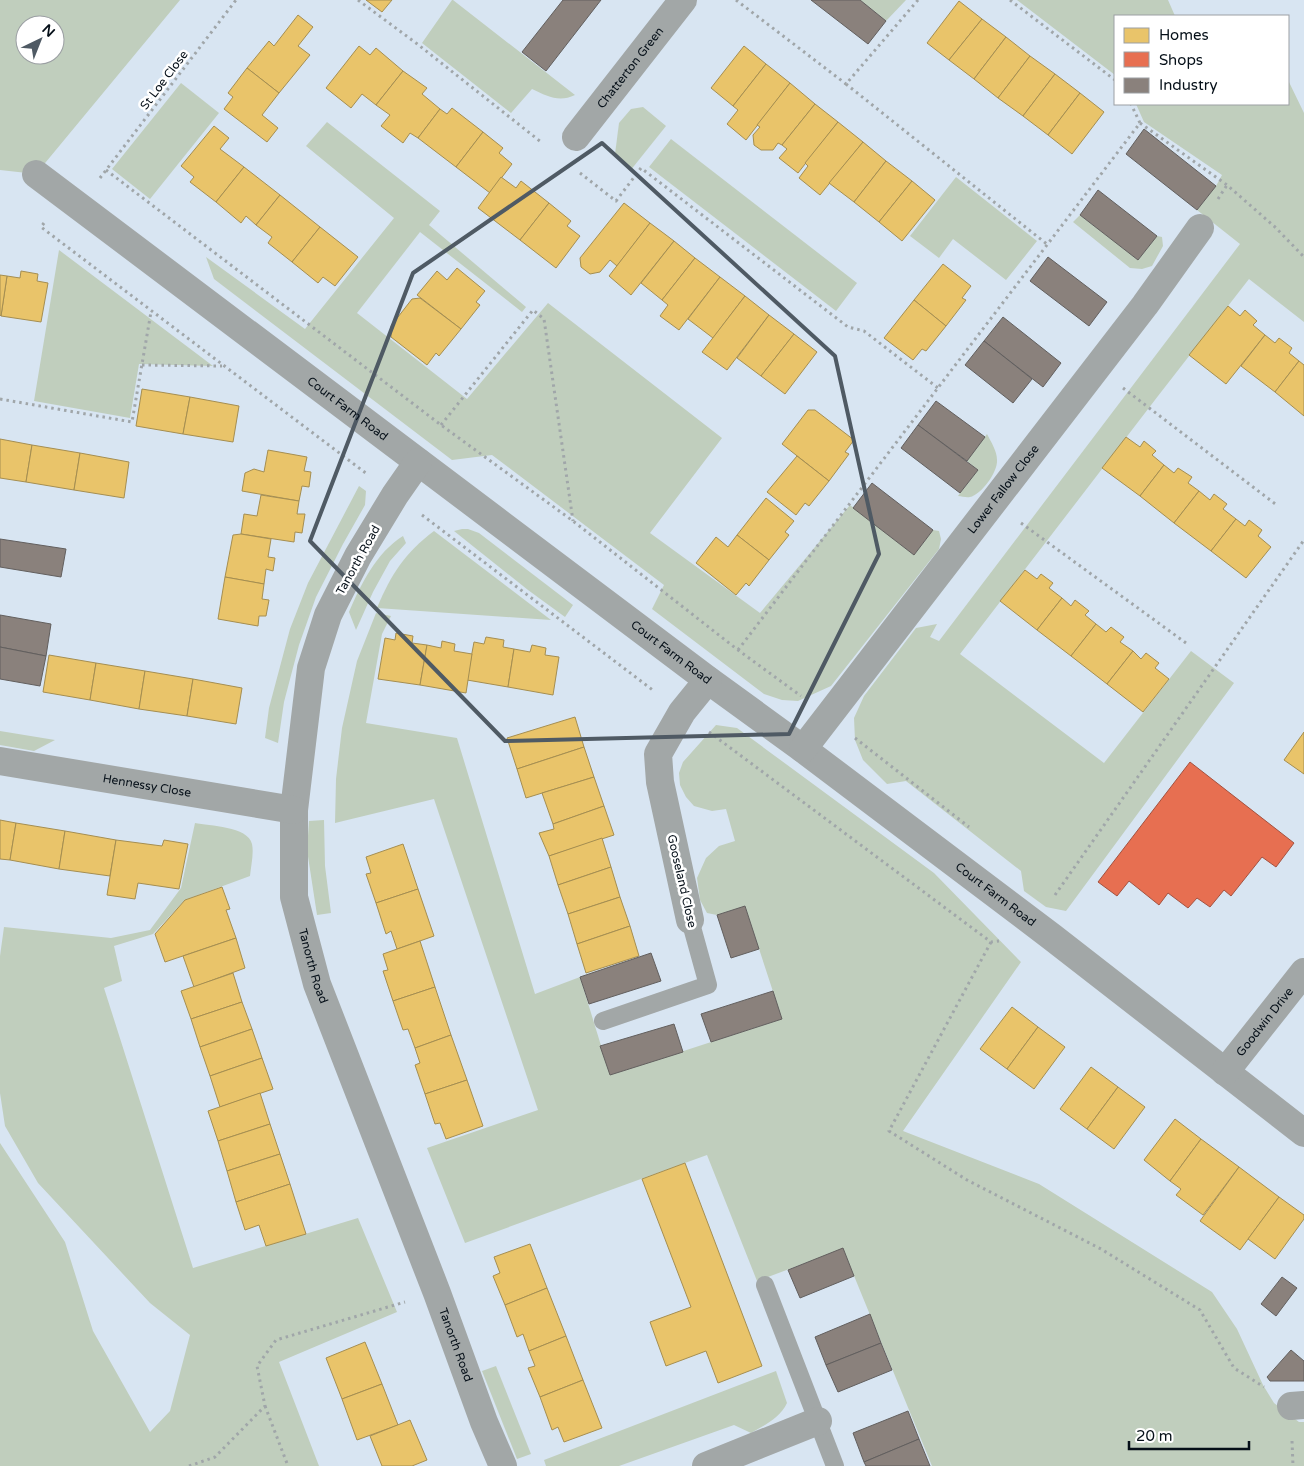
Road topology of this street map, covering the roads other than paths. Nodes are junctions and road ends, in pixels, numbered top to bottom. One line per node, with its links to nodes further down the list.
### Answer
1 (683, 0): 2 (street, Chatterton Green)
2 (576, 137)
3 (36, 174): 5 (street, Court Farm Road)
4 (1200, 228): 7 (street, Lower Fallow Close)
5 (418, 462): 6 (street, Court Farm Road); 9 (street, Tanorth Road)
6 (708, 680): 7 (street, Court Farm Road); 10 (street, Gooseland Close)
7 (803, 749): 13 (street, Court Farm Road)
8 (0, 761): 9 (street, Hennessy Close)
9 (294, 810): 17 (street, Tanorth Road)
10 (690, 920): 12 (lane, Gooseland Close)
11 (1304, 972): 13 (street, Goodwin Drive)
12 (603, 1021)
13 (1225, 1072): 14 (street, Court Farm Road)
14 (1304, 1133)
15 (765, 1285): 16 (lane)
16 (818, 1421): 18 (street); 19 (lane)
17 (502, 1466)
18 (706, 1466)
19 (835, 1466)

